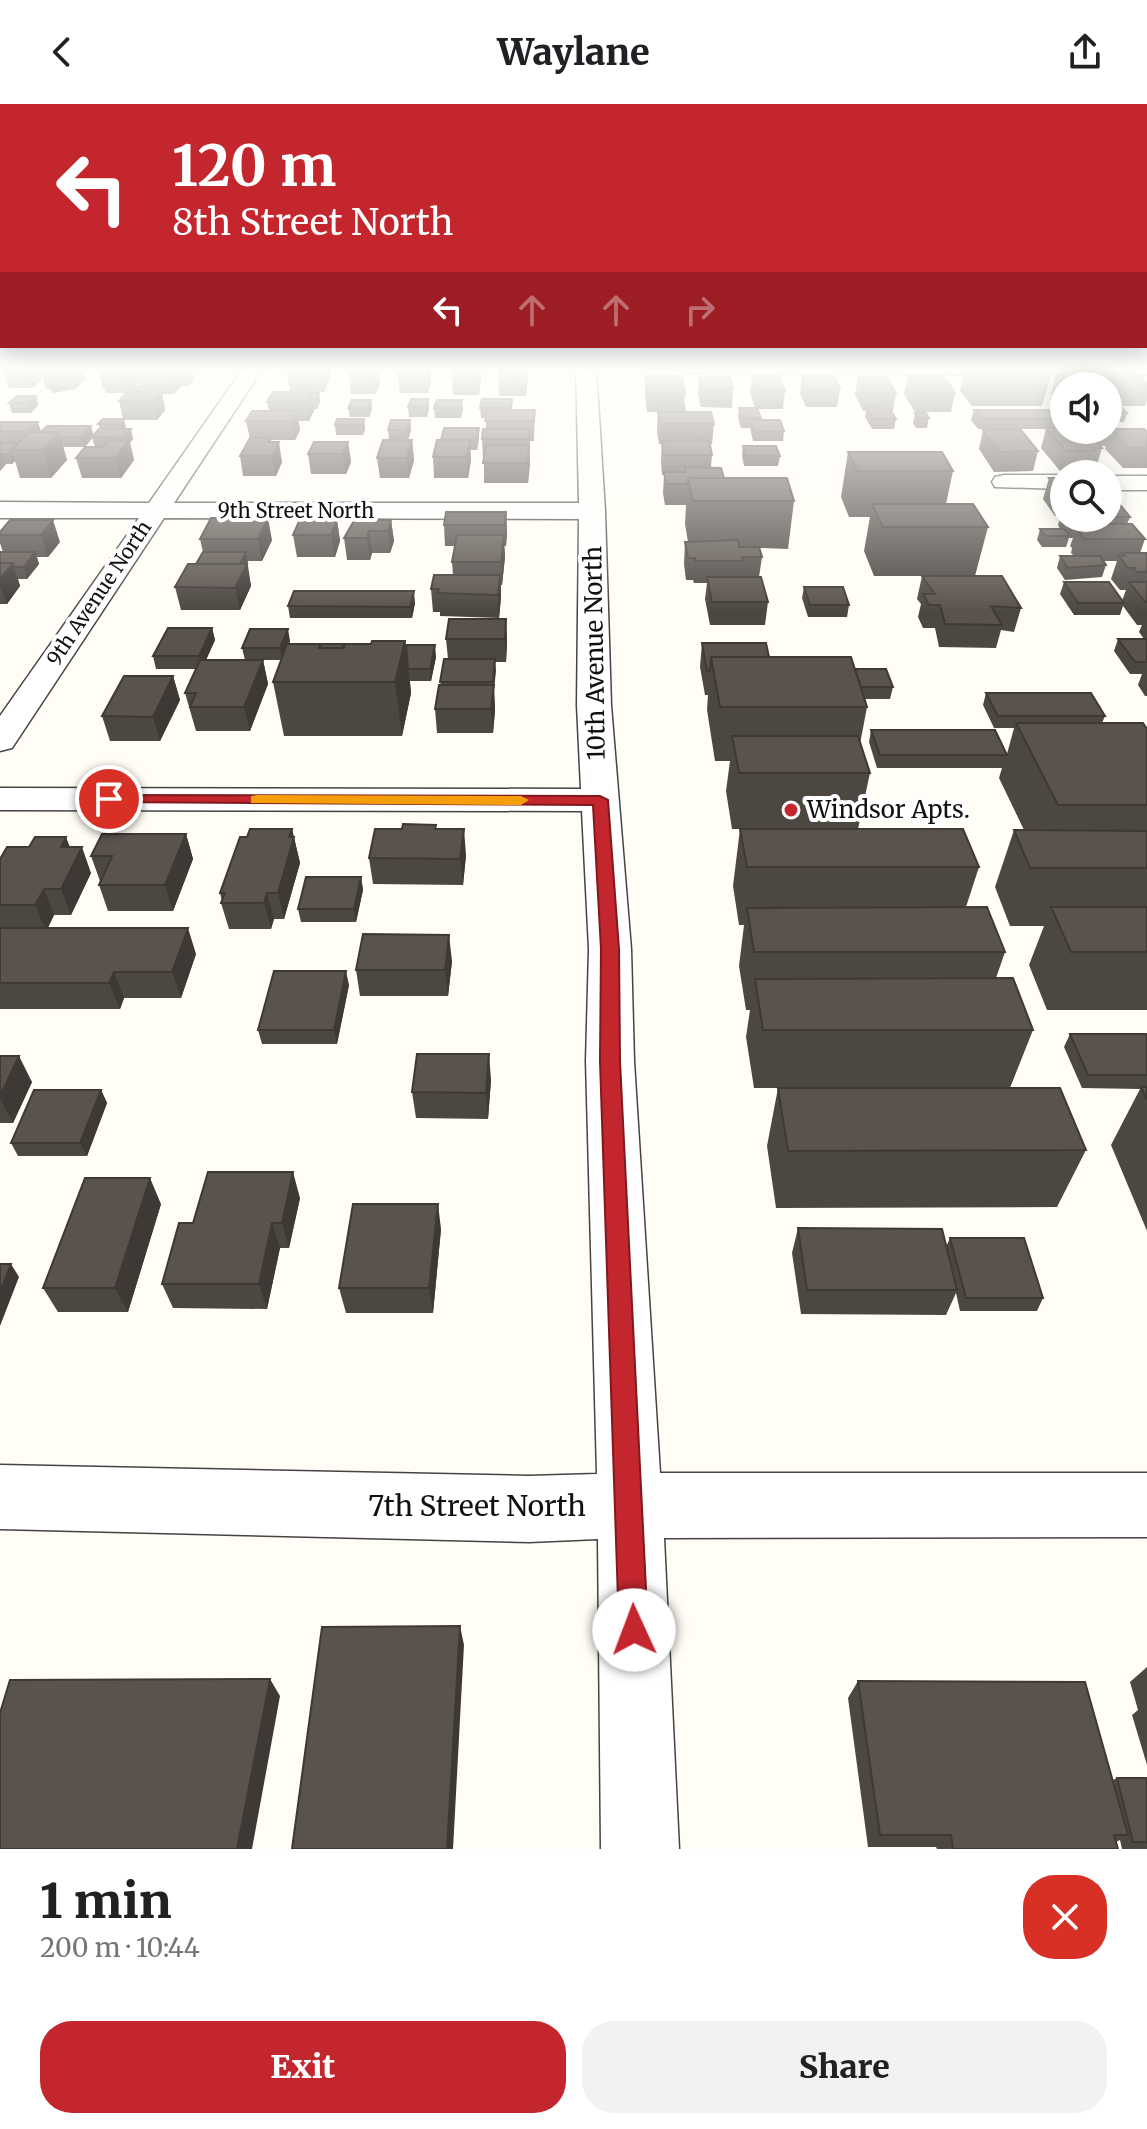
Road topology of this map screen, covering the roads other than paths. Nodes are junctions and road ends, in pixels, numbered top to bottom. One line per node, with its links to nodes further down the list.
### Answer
1 (197, 448): 8 (street, 9th Avenue North)
2 (589, 448): 9 (street, 10th Avenue North)
3 (1004, 482): 4 (street)
4 (1050, 482)
5 (1126, 483): 6 (street)
6 (1147, 509)
7 (0, 510): 8 (street, 9th Street North)
8 (154, 511): 9 (street, 9th Street North); 10 (street, 9th Avenue North)
9 (592, 511): 12 (street, 10th Avenue North)
10 (0, 741)
11 (0, 799): 12 (street)
12 (600, 800): 15 (street, 10th Avenue North)
13 (0, 1497): 15 (street, 7th Street North)
14 (1147, 1505): 15 (street, 7th Street North)
15 (630, 1506): 16 (street, 10th Avenue North)
16 (640, 1849)

